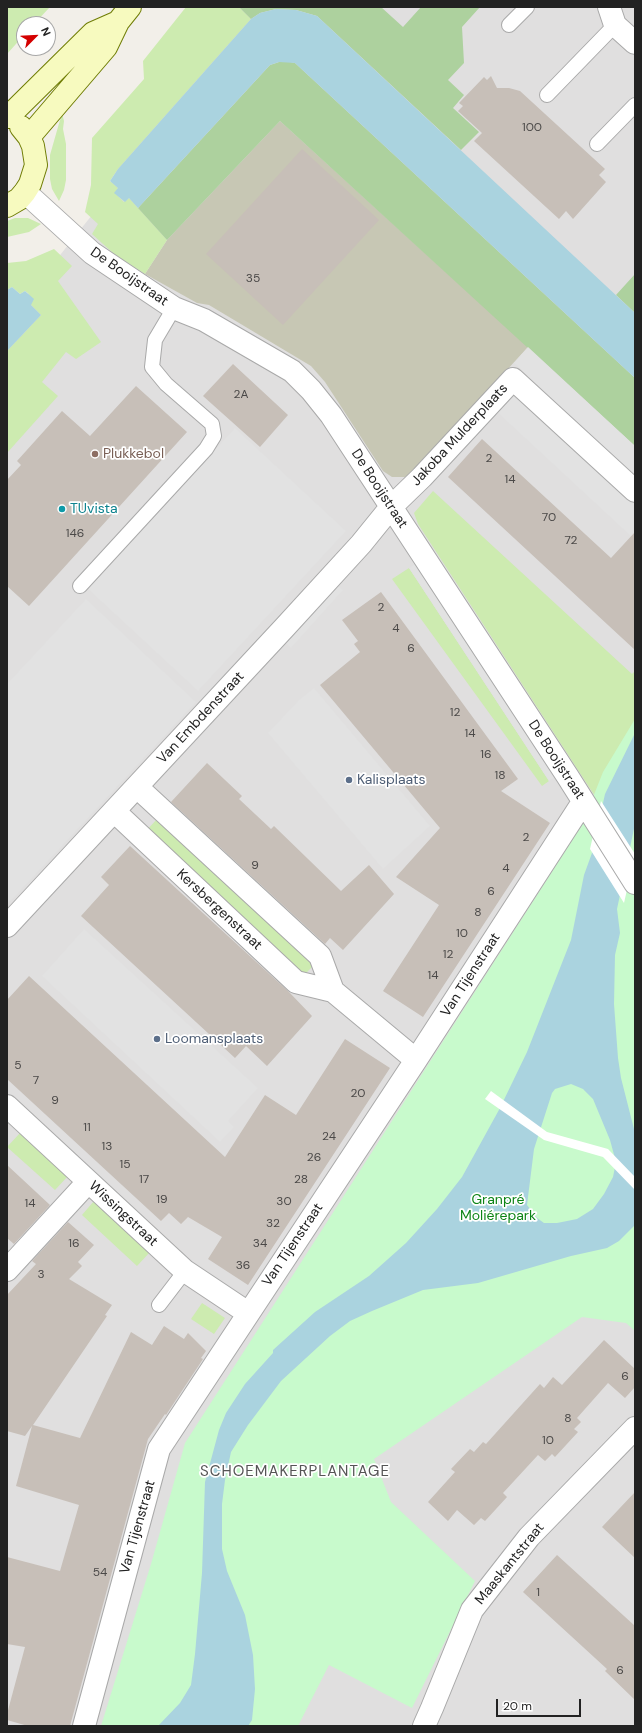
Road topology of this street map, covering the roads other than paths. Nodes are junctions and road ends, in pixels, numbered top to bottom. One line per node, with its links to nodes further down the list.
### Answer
1 (527, 7): 4 (lane)
2 (124, 14): 8 (main road); 9 (main road)
3 (612, 16): 5 (street); 6 (lane)
4 (508, 25)
5 (635, 44)
6 (547, 95)
7 (635, 105): 10 (lane)
8 (7, 117): 9 (main road)
9 (29, 137): 11 (main road)
10 (597, 144)
11 (25, 192): 12 (main road); 13 (street, De Booijstraat)
12 (7, 206)
13 (174, 308): 15 (street, De Booijstraat); 16 (lane)
14 (635, 491): 15 (street, Jakoba Mulderplaats)
15 (391, 507): 17 (street, Van Embdenstraat); 18 (street, De Booijstraat)
16 (80, 586)
17 (136, 787): 19 (street, Van Embdenstraat); 22 (street, Kersbergenstraat)
18 (583, 802): 20 (street, De Booijstraat); 23 (street, Van Tijenstraat)
19 (114, 811): 21 (street, Van Embdenstraat); 22 (street, Kersbergenstraat)
20 (632, 879)
21 (7, 926)
22 (333, 991): 23 (street, Kersbergenstraat)
23 (416, 1060): 29 (street, Van Tijenstraat)
24 (7, 1106): 25 (street, Wissingstraat)
25 (88, 1182): 26 (street); 27 (street, Wissingstraat)
26 (7, 1270)
27 (185, 1271): 28 (lane); 29 (street, Wissingstraat)
28 (159, 1305)
29 (248, 1313): 31 (street, Van Tijenstraat)
30 (635, 1428): 32 (street, Maaskantstraat)
31 (84, 1726)
32 (424, 1726)

